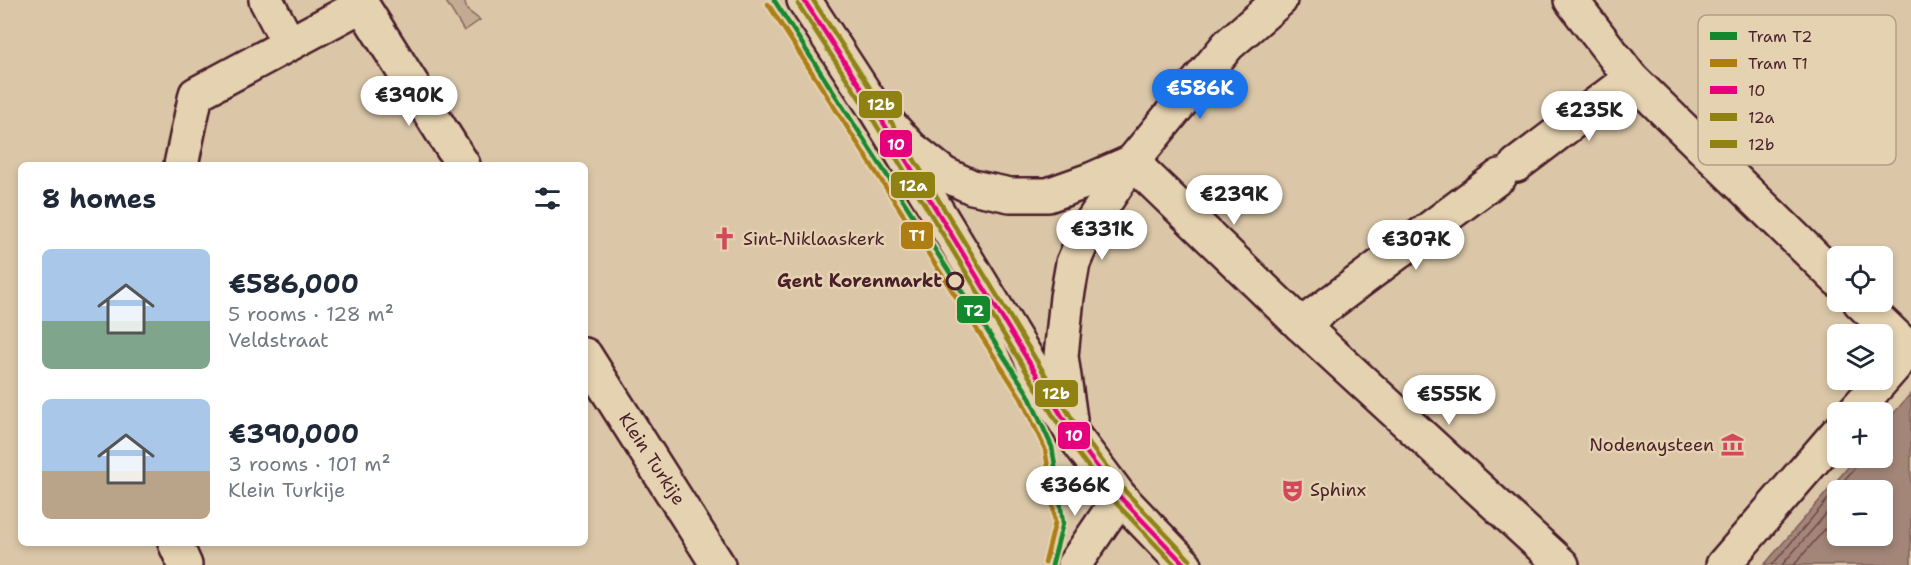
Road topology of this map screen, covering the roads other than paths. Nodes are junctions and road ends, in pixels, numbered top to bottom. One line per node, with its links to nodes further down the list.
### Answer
1 (266, 0): 5 (street)
2 (804, 0): 7 (street)
3 (1280, 0): 11 (street)
4 (1571, 0): 6 (street)
5 (289, 44): 9 (street); 10 (street)
6 (1630, 78): 8 (street); 15 (street)
7 (875, 109): 11 (street); 19 (street)
8 (1698, 144)
9 (182, 162)
10 (461, 162)
11 (1132, 162): 15 (street); 19 (street)
12 (1720, 165): 13 (street)
13 (1827, 269)
14 (1871, 312): 16 (street)
15 (1301, 326): 27 (street)
16 (1910, 348): 18 (street)
17 (588, 359): 24 (street, Klein Turkije)
18 (1863, 402)
19 (1074, 436): 21 (street)
20 (1827, 445): 28 (street)
21 (1120, 498): 25 (street); 26 (street)
22 (176, 546): 23 (street)
23 (185, 565)
24 (718, 565)
25 (1074, 565)
26 (1185, 565)
27 (1562, 565)
28 (1723, 565)

